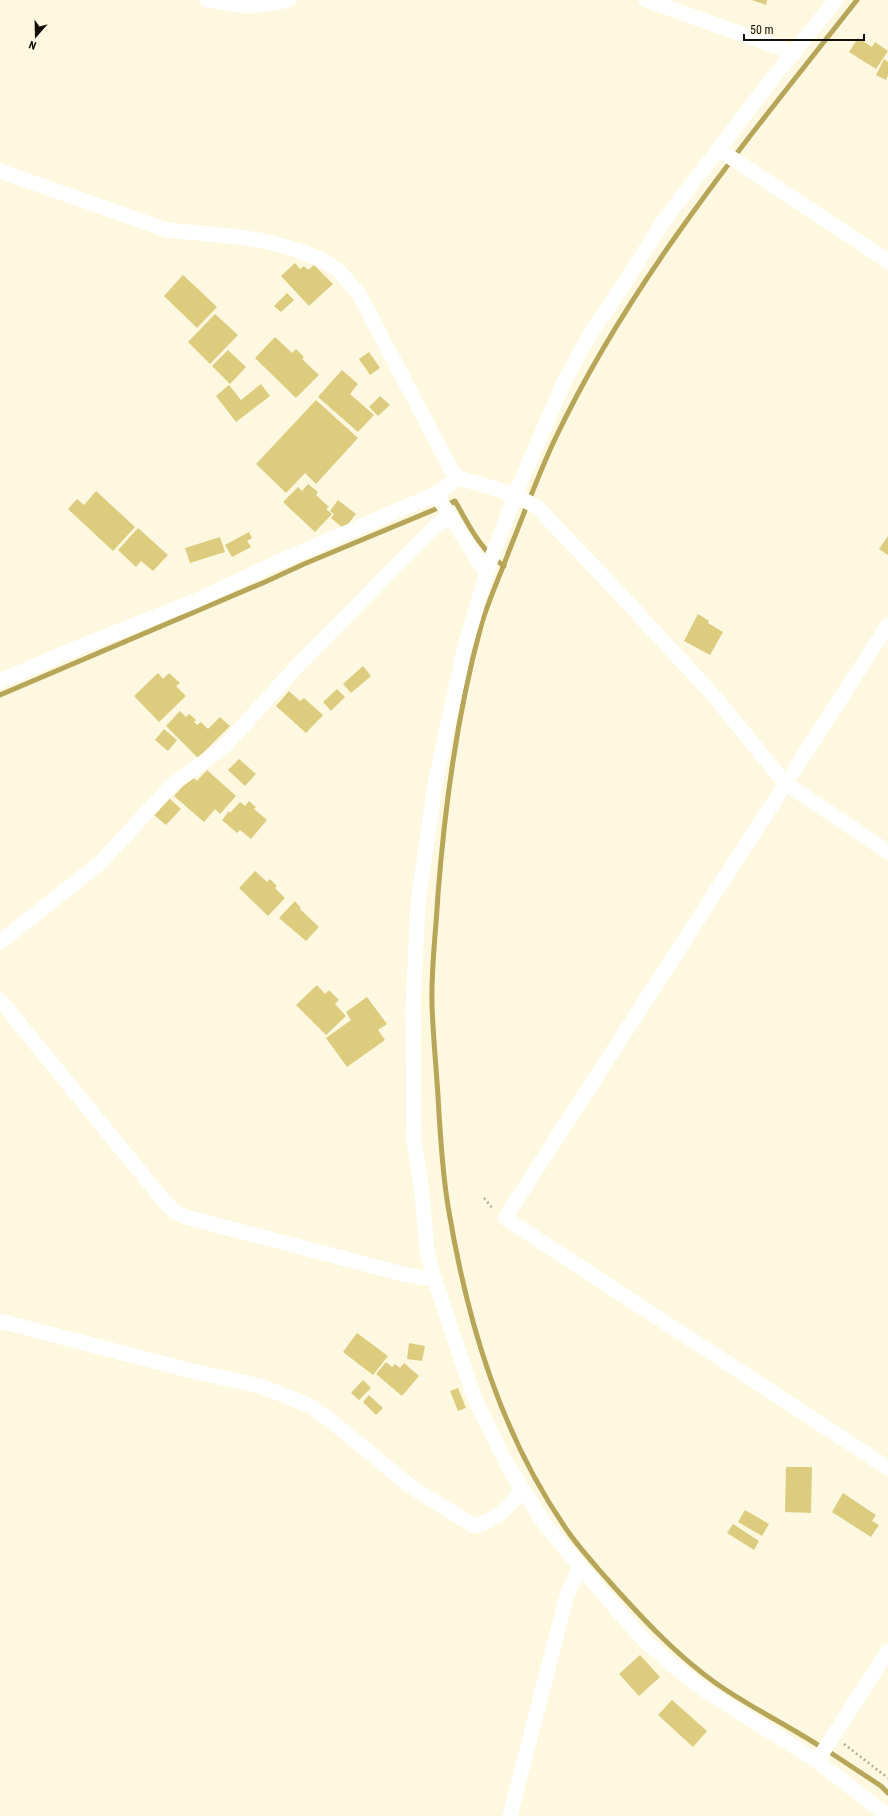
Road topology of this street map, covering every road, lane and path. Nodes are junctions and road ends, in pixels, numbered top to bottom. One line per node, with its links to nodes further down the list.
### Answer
1 (207, 0): 2 (street)
2 (289, 0)
3 (646, 0): 5 (street)
4 (836, 0): 5 (street)
5 (795, 53): 6 (street)
6 (727, 155): 8 (street); 11 (street)
7 (0, 171): 9 (street)
8 (888, 261)
9 (459, 478): 10 (street); 11 (street)
10 (436, 494): 12 (street); 15 (street)
11 (518, 498): 13 (street); 16 (street)
12 (449, 516): 13 (street); 18 (street)
13 (487, 570): 20 (street)
14 (888, 625): 16 (street)
15 (0, 681)
16 (785, 783): 17 (street); 22 (street)
17 (888, 852)
18 (0, 942)
19 (0, 1000): 20 (street)
20 (434, 1278): 23 (street)
21 (0, 1321): 23 (street)
22 (888, 1468)
23 (522, 1490): 24 (street)
24 (580, 1567): 27 (street); 29 (street)
25 (888, 1651): 26 (street)
26 (833, 1736): 27 (street); 28 (path)
27 (817, 1761): 30 (street)
28 (888, 1778)
29 (510, 1816)
30 (888, 1816)

